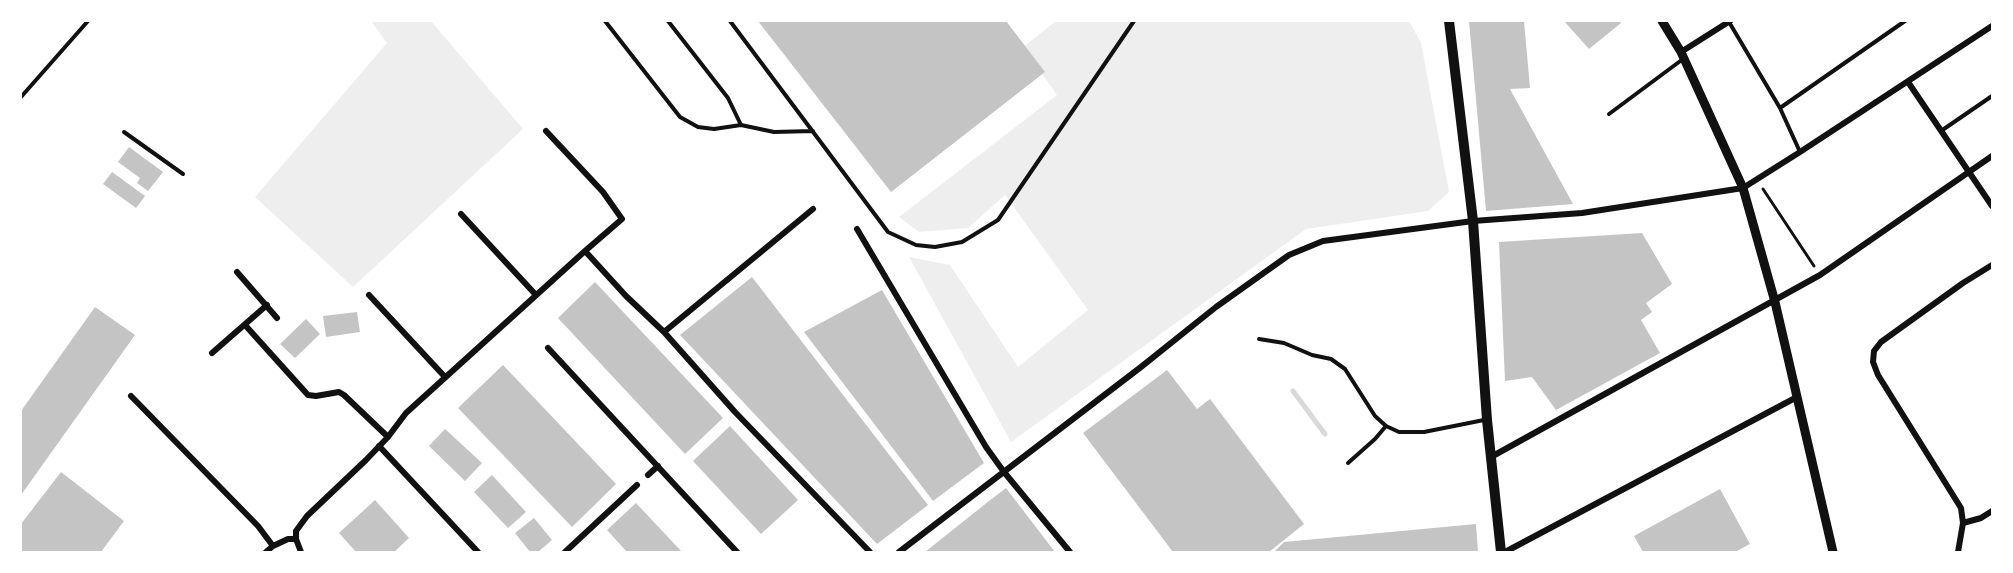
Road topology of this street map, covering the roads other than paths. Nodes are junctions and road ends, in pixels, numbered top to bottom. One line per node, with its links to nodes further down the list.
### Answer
1 (88, 21): 14 (lane)
2 (605, 21): 17 (lane)
3 (668, 21): 17 (lane)
4 (730, 21): 21 (lane)
5 (1134, 21): 21 (lane)
6 (1449, 21): 30 (main road)
7 (1662, 21): 11 (street)
8 (1905, 21): 15 (lane)
9 (1730, 22): 11 (street); 15 (lane)
10 (1992, 26): 12 (street)
11 (1682, 55): 16 (lane); 26 (street)
12 (1908, 82): 19 (street); 22 (street)
13 (1992, 96): 19 (lane)
14 (21, 97)
15 (1780, 108): 22 (lane)
16 (1609, 114)
17 (741, 125): 21 (lane)
18 (546, 131): 32 (street)
19 (1941, 131): 24 (street)
20 (124, 132): 25 (lane)
21 (814, 132)
22 (1800, 152): 26 (street)
23 (1992, 156): 24 (street)
24 (1969, 172): 27 (street); 37 (street)
25 (183, 174)
26 (1743, 188): 30 (street); 37 (street)
27 (1992, 206)
28 (813, 209): 41 (street)
29 (461, 214): 36 (street)
30 (1473, 221): 48 (main road); 55 (street)
31 (857, 229): 55 (street)
32 (585, 251): 36 (street); 41 (street)
33 (1992, 265): 59 (street)
34 (237, 272): 38 (street)
35 (369, 295): 45 (street)
36 (536, 295): 45 (street)
37 (1775, 302): 47 (street); 52 (street)
38 (267, 305): 39 (street); 40 (street)
39 (277, 318)
40 (245, 325): 44 (street); 50 (street)
41 (664, 332): 67 (street)
42 (1259, 339): 49 (lane)
43 (548, 348): 54 (street)
44 (212, 354)
45 (446, 377): 50 (street)
46 (131, 396): 61 (street)
47 (1797, 397): 70 (street); 71 (street)
48 (1487, 420): 49 (lane); 52 (main road)
49 (1386, 426): 53 (lane)
50 (388, 437): 51 (street)
51 (379, 447): 60 (street); 64 (street)
52 (1491, 457): 70 (main road)
53 (1348, 463)
54 (658, 466): 56 (street); 66 (street)
55 (1004, 472): 68 (street); 69 (street)
56 (648, 475)
57 (637, 485): 65 (street)
58 (1992, 511): 59 (street)
59 (1963, 523): 72 (street)
60 (296, 539): 61 (street); 63 (street)
61 (273, 546): 62 (street)
62 (266, 552)
63 (301, 552)
64 (478, 552)
65 (565, 552)
66 (737, 552)
67 (870, 552)
68 (898, 552)
69 (1070, 552)
70 (1503, 552)
71 (1833, 552)
72 (1958, 552)

